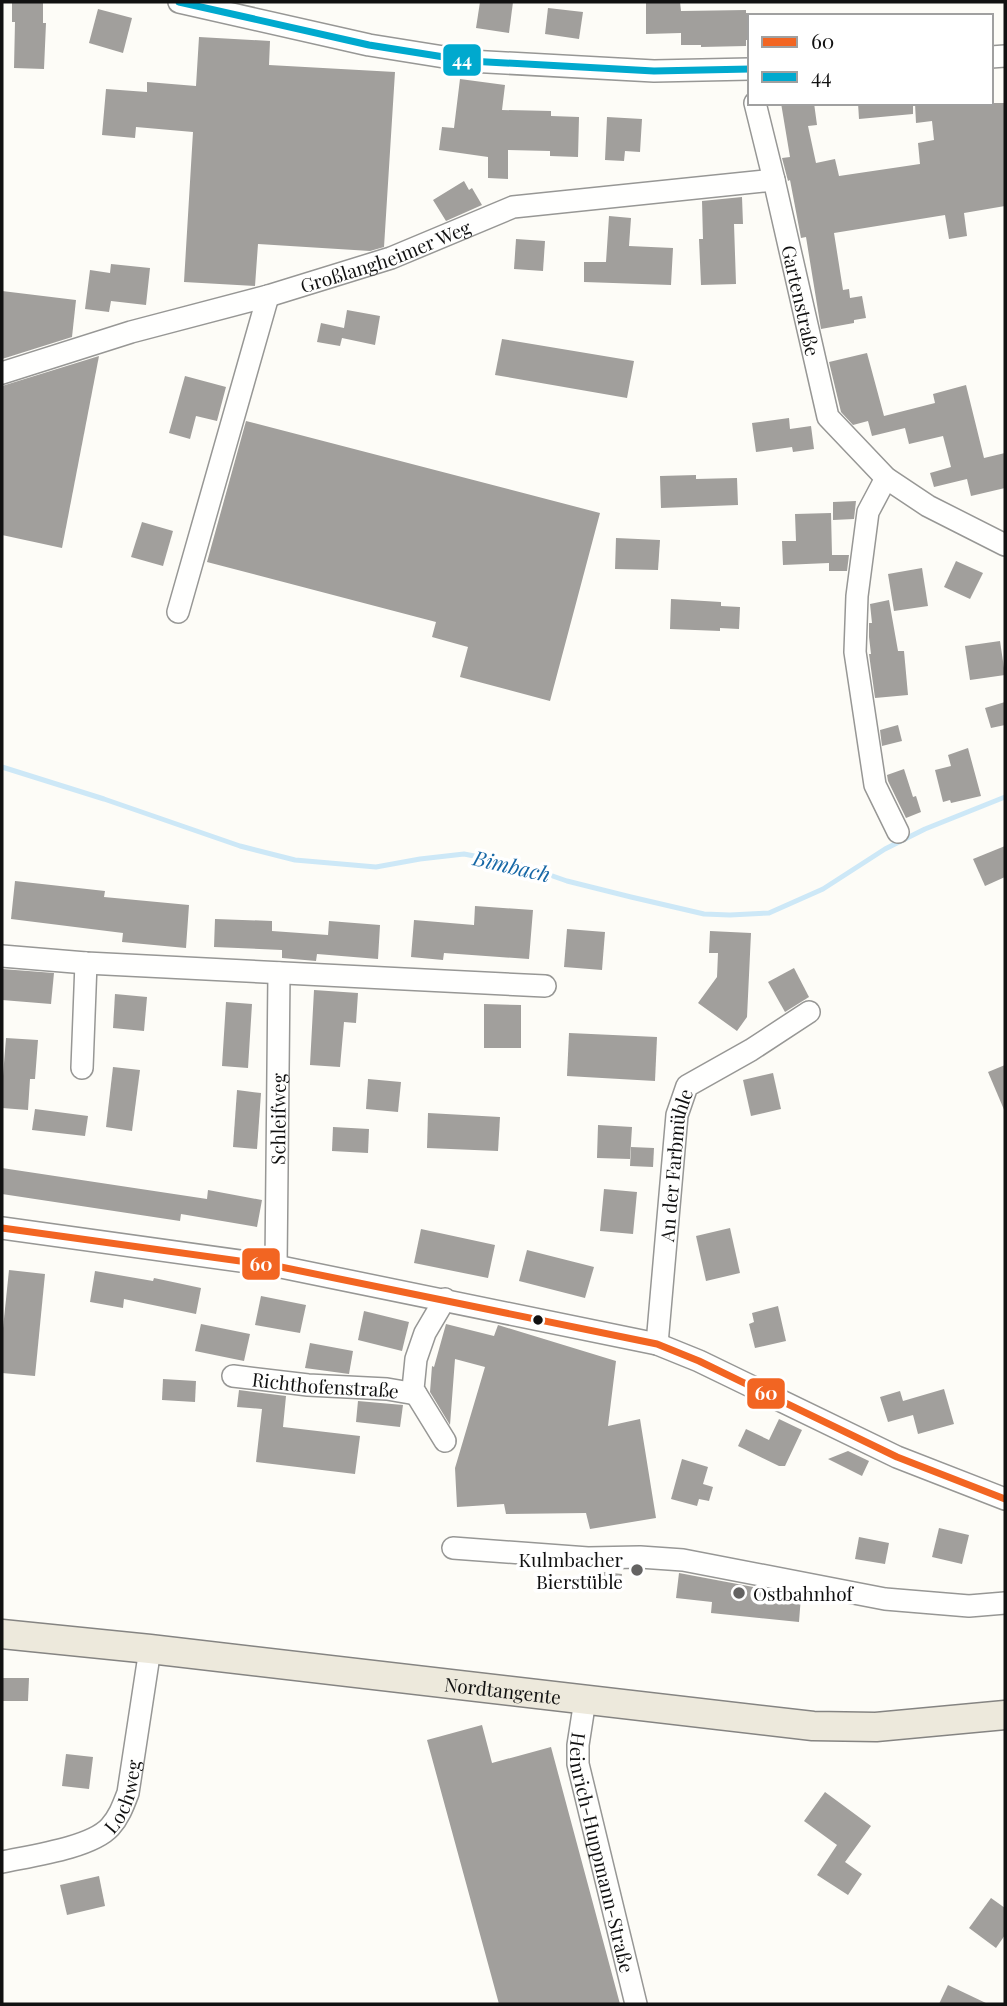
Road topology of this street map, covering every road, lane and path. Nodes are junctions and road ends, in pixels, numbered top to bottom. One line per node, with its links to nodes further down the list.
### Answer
1 (179, 2): 2 (street)
2 (748, 74)
3 (755, 105): 4 (street, Gartenstraße)
4 (774, 180): 5 (street, Großlangheimer Weg); 7 (street, Gartenstraße)
5 (268, 296): 6 (street, Großlangheimer Weg); 9 (street)
6 (2, 373)
7 (886, 478): 8 (street, Gartenstraße); 10 (street)
8 (1005, 545)
9 (178, 612)
10 (898, 832)
11 (2, 956): 12 (street)
12 (86, 963): 13 (street); 16 (street)
13 (279, 973): 14 (street); 18 (street, Schleifweg)
14 (545, 986)
15 (809, 1012): 20 (street, An der Farbmühle)
16 (82, 1068)
17 (2, 1228): 18 (street)
18 (276, 1266): 19 (street)
19 (445, 1299): 20 (street); 22 (street, Richthofenstraße)
20 (657, 1344): 24 (street)
21 (233, 1376): 22 (street, Richthofenstraße)
22 (416, 1394): 23 (street, Richthofenstraße)
23 (445, 1441)
24 (1005, 1499)
25 (453, 1548): 26 (street)
26 (1005, 1603)
27 (2, 1634): 28 (main road, Nordtangente)
28 (149, 1649): 29 (main road, Nordtangente); 31 (street, Lochweg)
29 (585, 1700): 30 (main road, Nordtangente); 32 (street, Heinrich-Huppmann-Straße)
30 (1005, 1715)
31 (2, 1862)
32 (636, 2004)

